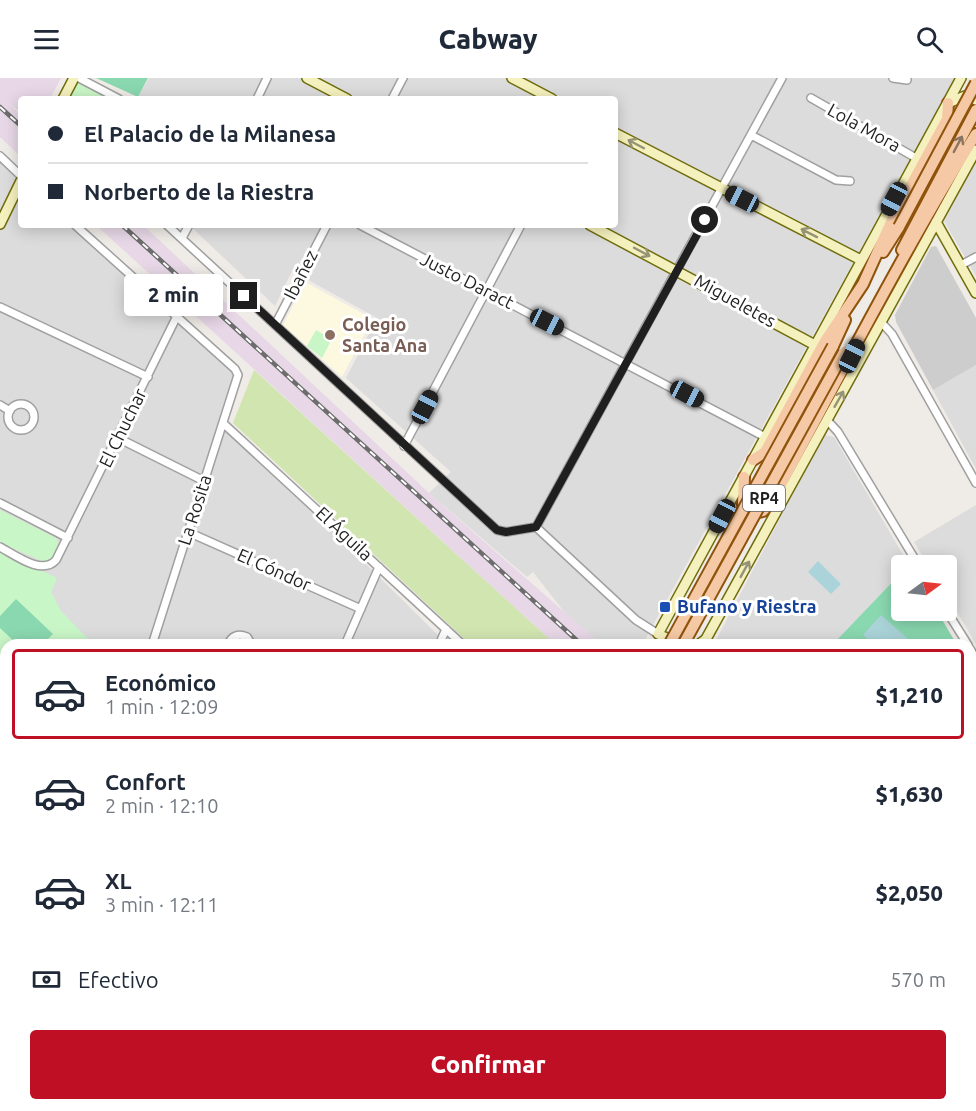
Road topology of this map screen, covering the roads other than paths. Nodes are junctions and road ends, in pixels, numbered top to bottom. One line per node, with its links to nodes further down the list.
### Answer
1 (74, 78): 12 (street)
2 (79, 78): 13 (street)
3 (267, 78): 14 (street)
4 (307, 78): 15 (street)
5 (403, 78): 16 (street)
6 (513, 78): 17 (street)
7 (782, 78): 24 (street)
8 (893, 78): 10 (street)
9 (962, 78): 20 (street)
10 (908, 80)
11 (976, 83): 47 (main road, RP4, bridge)
12 (65, 96)
13 (112, 96)
14 (258, 96)
15 (341, 96)
16 (394, 96)
17 (546, 96)
18 (811, 98): 27 (street, Lola Mora)
19 (976, 100): 20 (street)
20 (948, 103): 27 (street); 47 (main road)
21 (976, 110): 50 (main road, RP4, one-way to 21)
22 (976, 134): 50 (main road)
23 (618, 135): 31 (street, one-way to 23)
24 (751, 135): 29 (street); 31 (street)
25 (976, 150): 33 (street)
26 (0, 156): 28 (street)
27 (916, 158): 44 (street)
28 (18, 173)
29 (850, 181)
30 (18, 186): 32 (street)
31 (723, 189): 44 (street, one-way to 31); 46 (street)
32 (3, 211): 34 (street)
33 (936, 222): 45 (street); 53 (street)
34 (0, 224)
35 (78, 228): 52 (street)
36 (171, 228): 42 (street)
37 (187, 228): 42 (street)
38 (325, 228): 54 (street, Ibañez)
39 (366, 228): 48 (street, Justo Daract)
40 (519, 228): 48 (street)
41 (596, 228): 46 (street, Migueletes, one-way to 46)
42 (182, 238): 54 (street)
43 (976, 257): 45 (street)
44 (861, 260): 55 (street)
45 (961, 266): 49 (street)
46 (677, 270): 55 (street, Migueletes); 56 (street)
47 (863, 284): 65 (main road); 87 (main road, RP4, bridge)
48 (487, 291): 56 (street, Justo Daract); 64 (street)
49 (976, 293)
50 (881, 295): 66 (main road); 88 (main road, RP4, bridge)
51 (0, 307): 57 (street)
52 (176, 318): 57 (street, El Chuchar); 61 (street, La Rosita)
53 (882, 323): 60 (street, one-way to 53); 68 (street)
54 (275, 325): 64 (street)
55 (815, 345): 62 (street)
56 (628, 363): 62 (street, Justo Daract); 70 (street)
57 (148, 377): 63 (street, El Chuchar)
58 (0, 405): 59 (street)
59 (10, 411)
60 (827, 420): 74 (street); 89 (street, one-way to 60)
61 (224, 424): 67 (street, La Rosita); 75 (street, El Águila)
62 (765, 436): 65 (street)
63 (118, 438): 67 (street); 72 (street, El Chuchar)
64 (404, 446): 70 (street)
65 (753, 460): 66 (street)
66 (744, 477): 79 (street)
67 (204, 481): 71 (street, La Rosita)
68 (976, 483)
69 (0, 503): 72 (street)
70 (536, 527): 79 (street)
71 (188, 532): 76 (street, El Cóndor); 80 (street, La Rosita)
72 (68, 538): 73 (street, El Chuchar)
73 (0, 547)
74 (912, 555)
75 (379, 567): 76 (street); 78 (street, El Águila)
76 (361, 609): 83 (street)
77 (953, 621): 90 (street)
78 (446, 629): 84 (street); 85 (street, El Águila)
79 (658, 634): 86 (street)
80 (154, 639)
81 (231, 639): 82 (street)
82 (248, 639)
83 (348, 639)
84 (442, 639)
85 (457, 639)
86 (669, 639)
87 (672, 639)
88 (686, 639)
89 (706, 639)
90 (964, 639)

